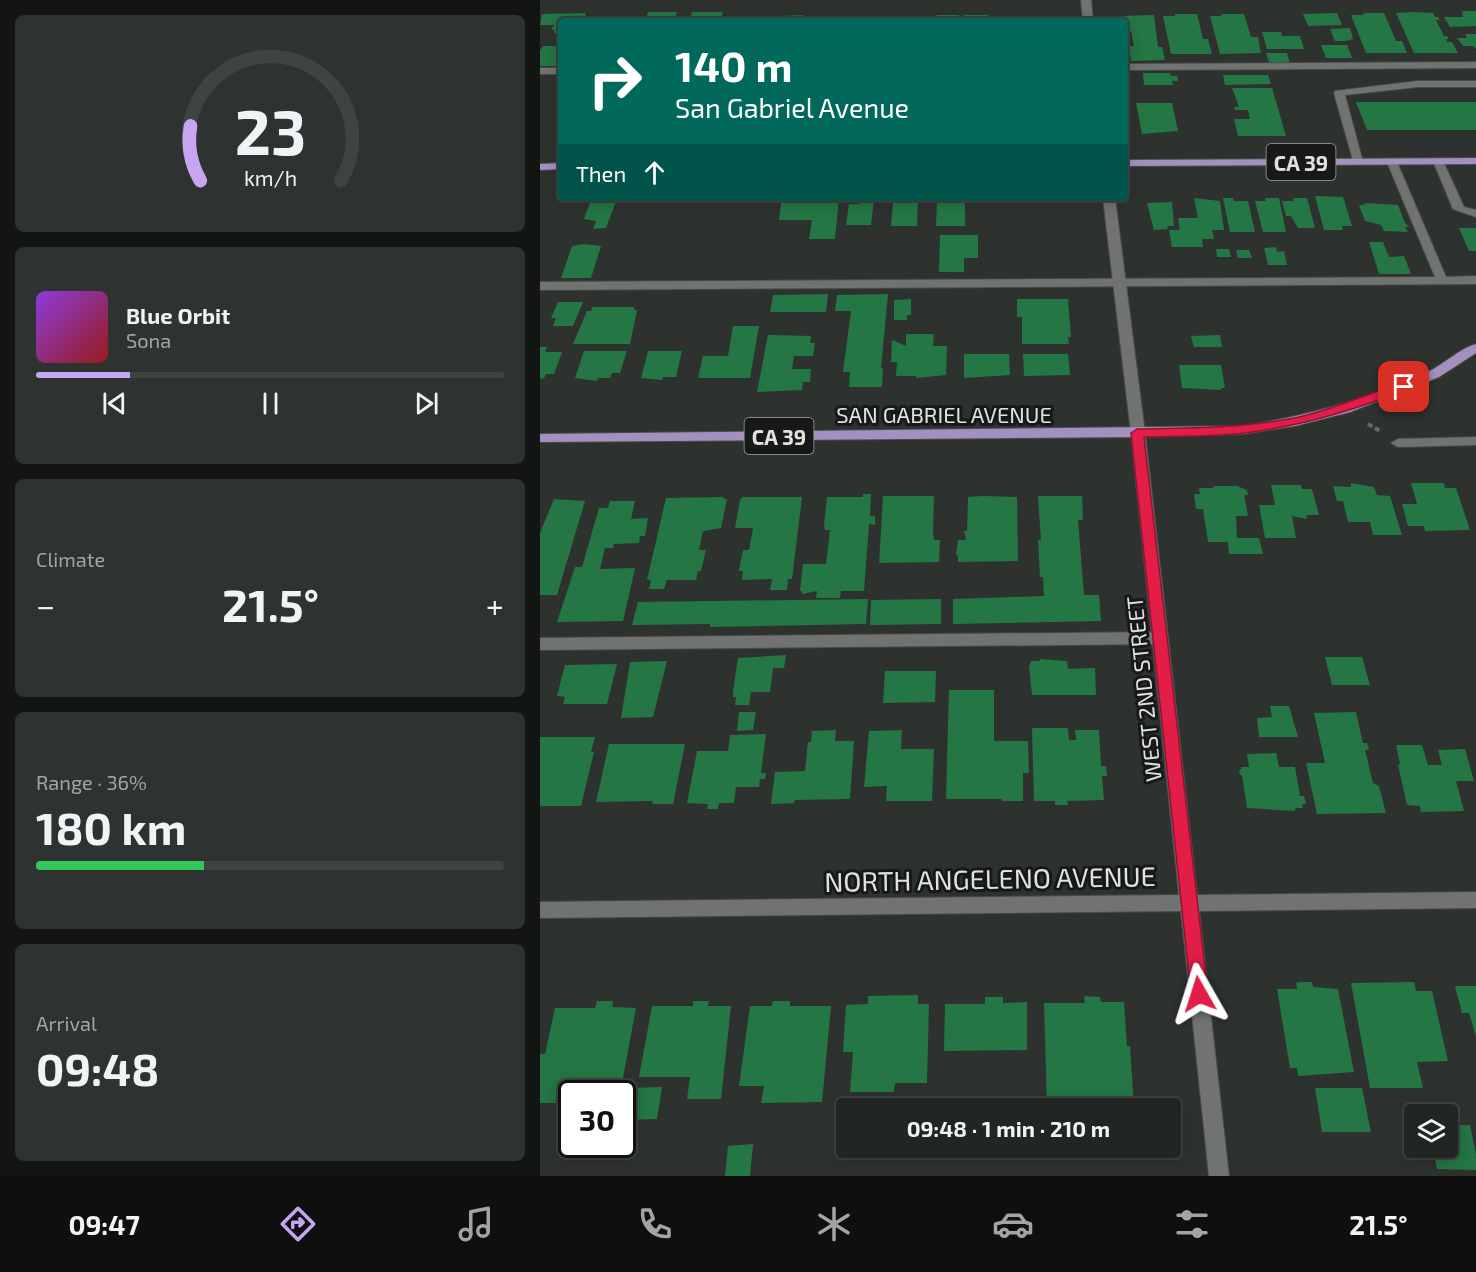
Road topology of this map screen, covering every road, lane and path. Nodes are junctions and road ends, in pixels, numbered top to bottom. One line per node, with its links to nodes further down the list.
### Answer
1 (1086, 0): 2 (street)
2 (1088, 18)
3 (1476, 65): 4 (street)
4 (1128, 67)
5 (558, 71): 6 (street)
6 (540, 72)
7 (1476, 84): 10 (street)
8 (1438, 161): 9 (main road, CA 39); 11 (main road, CA 39); 16 (street)
9 (1476, 161)
10 (1358, 162): 11 (main road, CA 39); 12 (main road, CA 39)
11 (1392, 162): 17 (street)
12 (1128, 163)
13 (558, 166): 14 (main road)
14 (540, 167)
15 (1109, 201): 19 (street, WEST 2ND STREET)
16 (1476, 214)
17 (1442, 280): 18 (street); 19 (street)
18 (1476, 280)
19 (1119, 282): 20 (street); 23 (street, WEST 2ND STREET)
20 (540, 286)
21 (1476, 348): 22 (main road, CA 39)
22 (1345, 409): 23 (main road, SAN GABRIEL AVENUE / CA 39); 26 (path)
23 (1137, 433): 24 (main road, SAN GABRIEL AVENUE / CA 39); 27 (street, WEST 2ND STREET)
24 (540, 438)
25 (1476, 441): 26 (street)
26 (1398, 443)
27 (1160, 638): 28 (street); 30 (street, WEST 2ND STREET)
28 (540, 644)
29 (1476, 900): 30 (street, NORTH ANGELENO AVENUE)
30 (1189, 903): 31 (street, NORTH ANGELENO AVENUE); 32 (street, WEST 2ND STREET)
31 (540, 910)
32 (1219, 1176)

